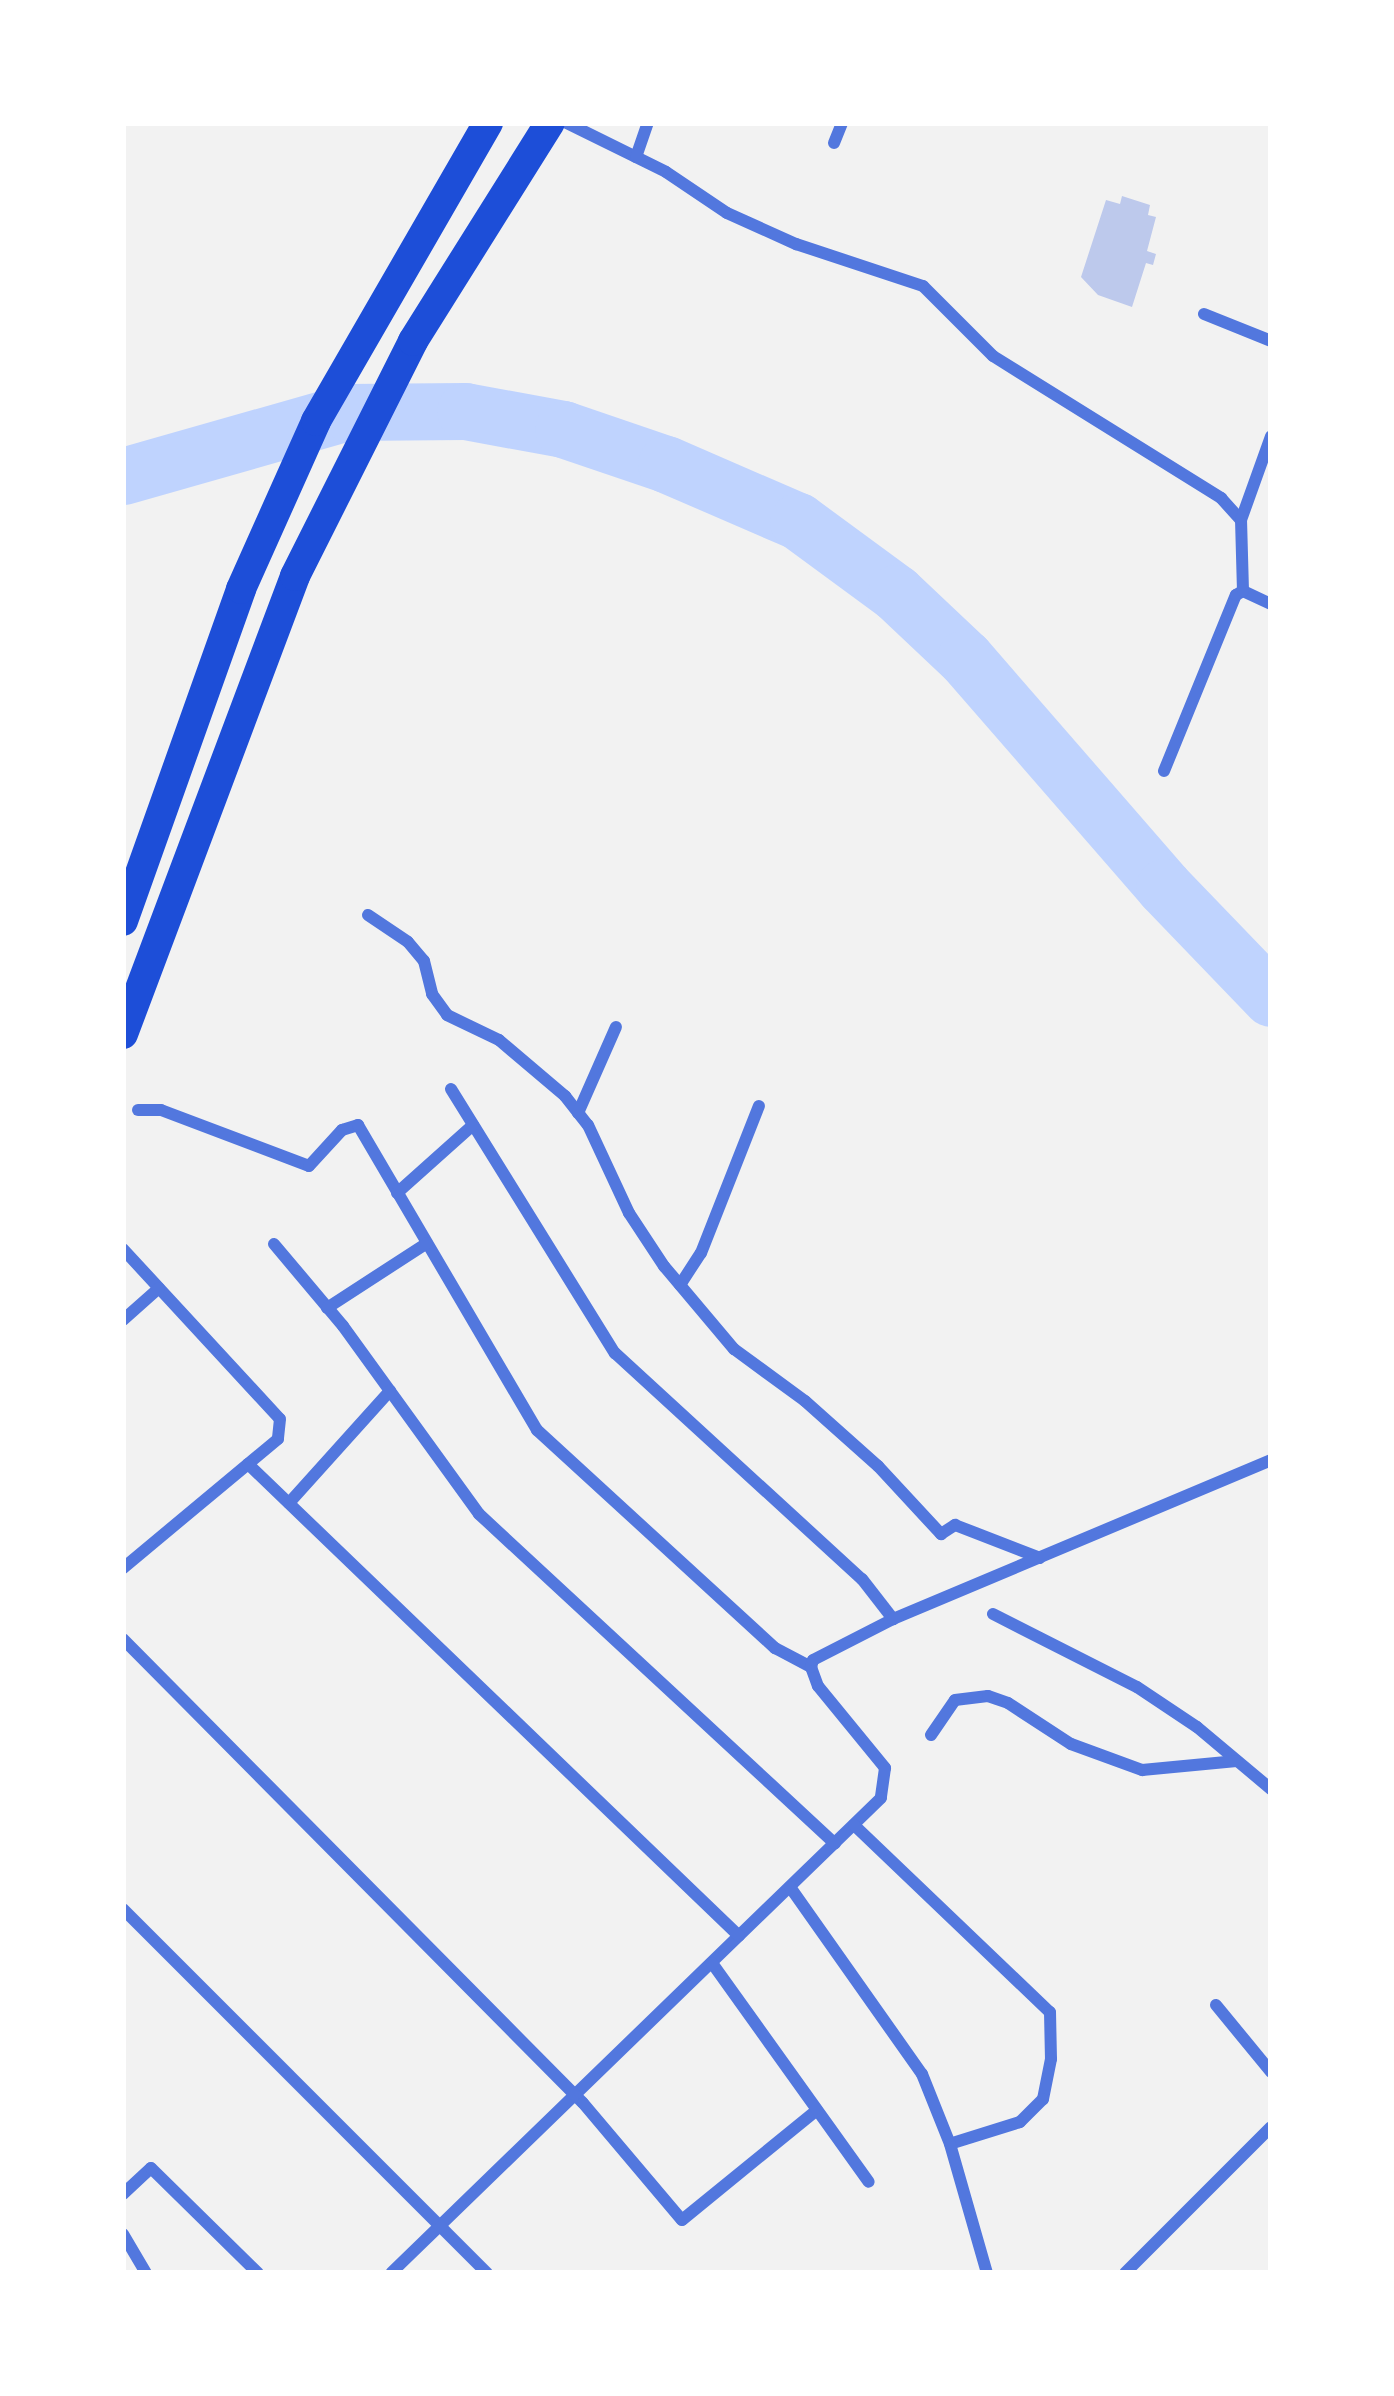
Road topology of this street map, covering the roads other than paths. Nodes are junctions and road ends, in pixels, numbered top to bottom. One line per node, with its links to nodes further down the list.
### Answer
1 (488, 123): 16 (highway)
2 (550, 123): 18 (highway)
3 (567, 123): 7 (street)
4 (648, 123): 7 (street)
5 (842, 123): 6 (street)
6 (834, 143)
7 (636, 157): 11 (street)
8 (1204, 314): 9 (street)
9 (1271, 341)
10 (1271, 436): 11 (street)
11 (1241, 520): 12 (street)
12 (1243, 592): 13 (street); 14 (street)
13 (1271, 604)
14 (1164, 771)
15 (368, 915): 22 (street)
16 (123, 921)
17 (616, 1027): 22 (street)
18 (123, 1034)
19 (451, 1089): 23 (street)
20 (759, 1106): 28 (street)
21 (139, 1110): 24 (street)
22 (578, 1113): 28 (street)
23 (473, 1125): 24 (street); 39 (street)
24 (398, 1193): 25 (street)
25 (427, 1243): 30 (street); 41 (street)
26 (274, 1244): 30 (street)
27 (123, 1249): 29 (street)
28 (680, 1285): 36 (street)
29 (159, 1288): 31 (street); 34 (street)
30 (327, 1308): 32 (street)
31 (123, 1320)
32 (390, 1391): 35 (street); 46 (street)
33 (1271, 1460): 36 (street)
34 (248, 1464): 35 (street); 37 (street)
35 (290, 1503): 49 (street)
36 (1040, 1558): 39 (street)
37 (123, 1568)
38 (993, 1614): 43 (street)
39 (893, 1619): 41 (street)
40 (123, 1639): 53 (street)
41 (811, 1667): 45 (street)
42 (931, 1735): 43 (street)
43 (1237, 1761): 44 (street)
44 (1271, 1789)
45 (854, 1825): 46 (street); 56 (street)
46 (835, 1844): 47 (street)
47 (790, 1887): 49 (street); 56 (street)
48 (123, 1910): 59 (street)
49 (740, 1936): 50 (street)
50 (712, 1963): 53 (street); 54 (street)
51 (1216, 2005): 52 (street)
52 (1271, 2072)
53 (575, 2095): 54 (street); 59 (street)
54 (817, 2110): 57 (street)
55 (1271, 2127): 66 (street)
56 (950, 2144): 65 (street)
57 (869, 2182)
58 (123, 2194): 62 (street)
59 (440, 2226): 63 (street); 64 (street)
60 (123, 2234): 61 (street)
61 (146, 2273)
62 (258, 2273)
63 (392, 2273)
64 (487, 2273)
65 (987, 2273)
66 (1125, 2273)

